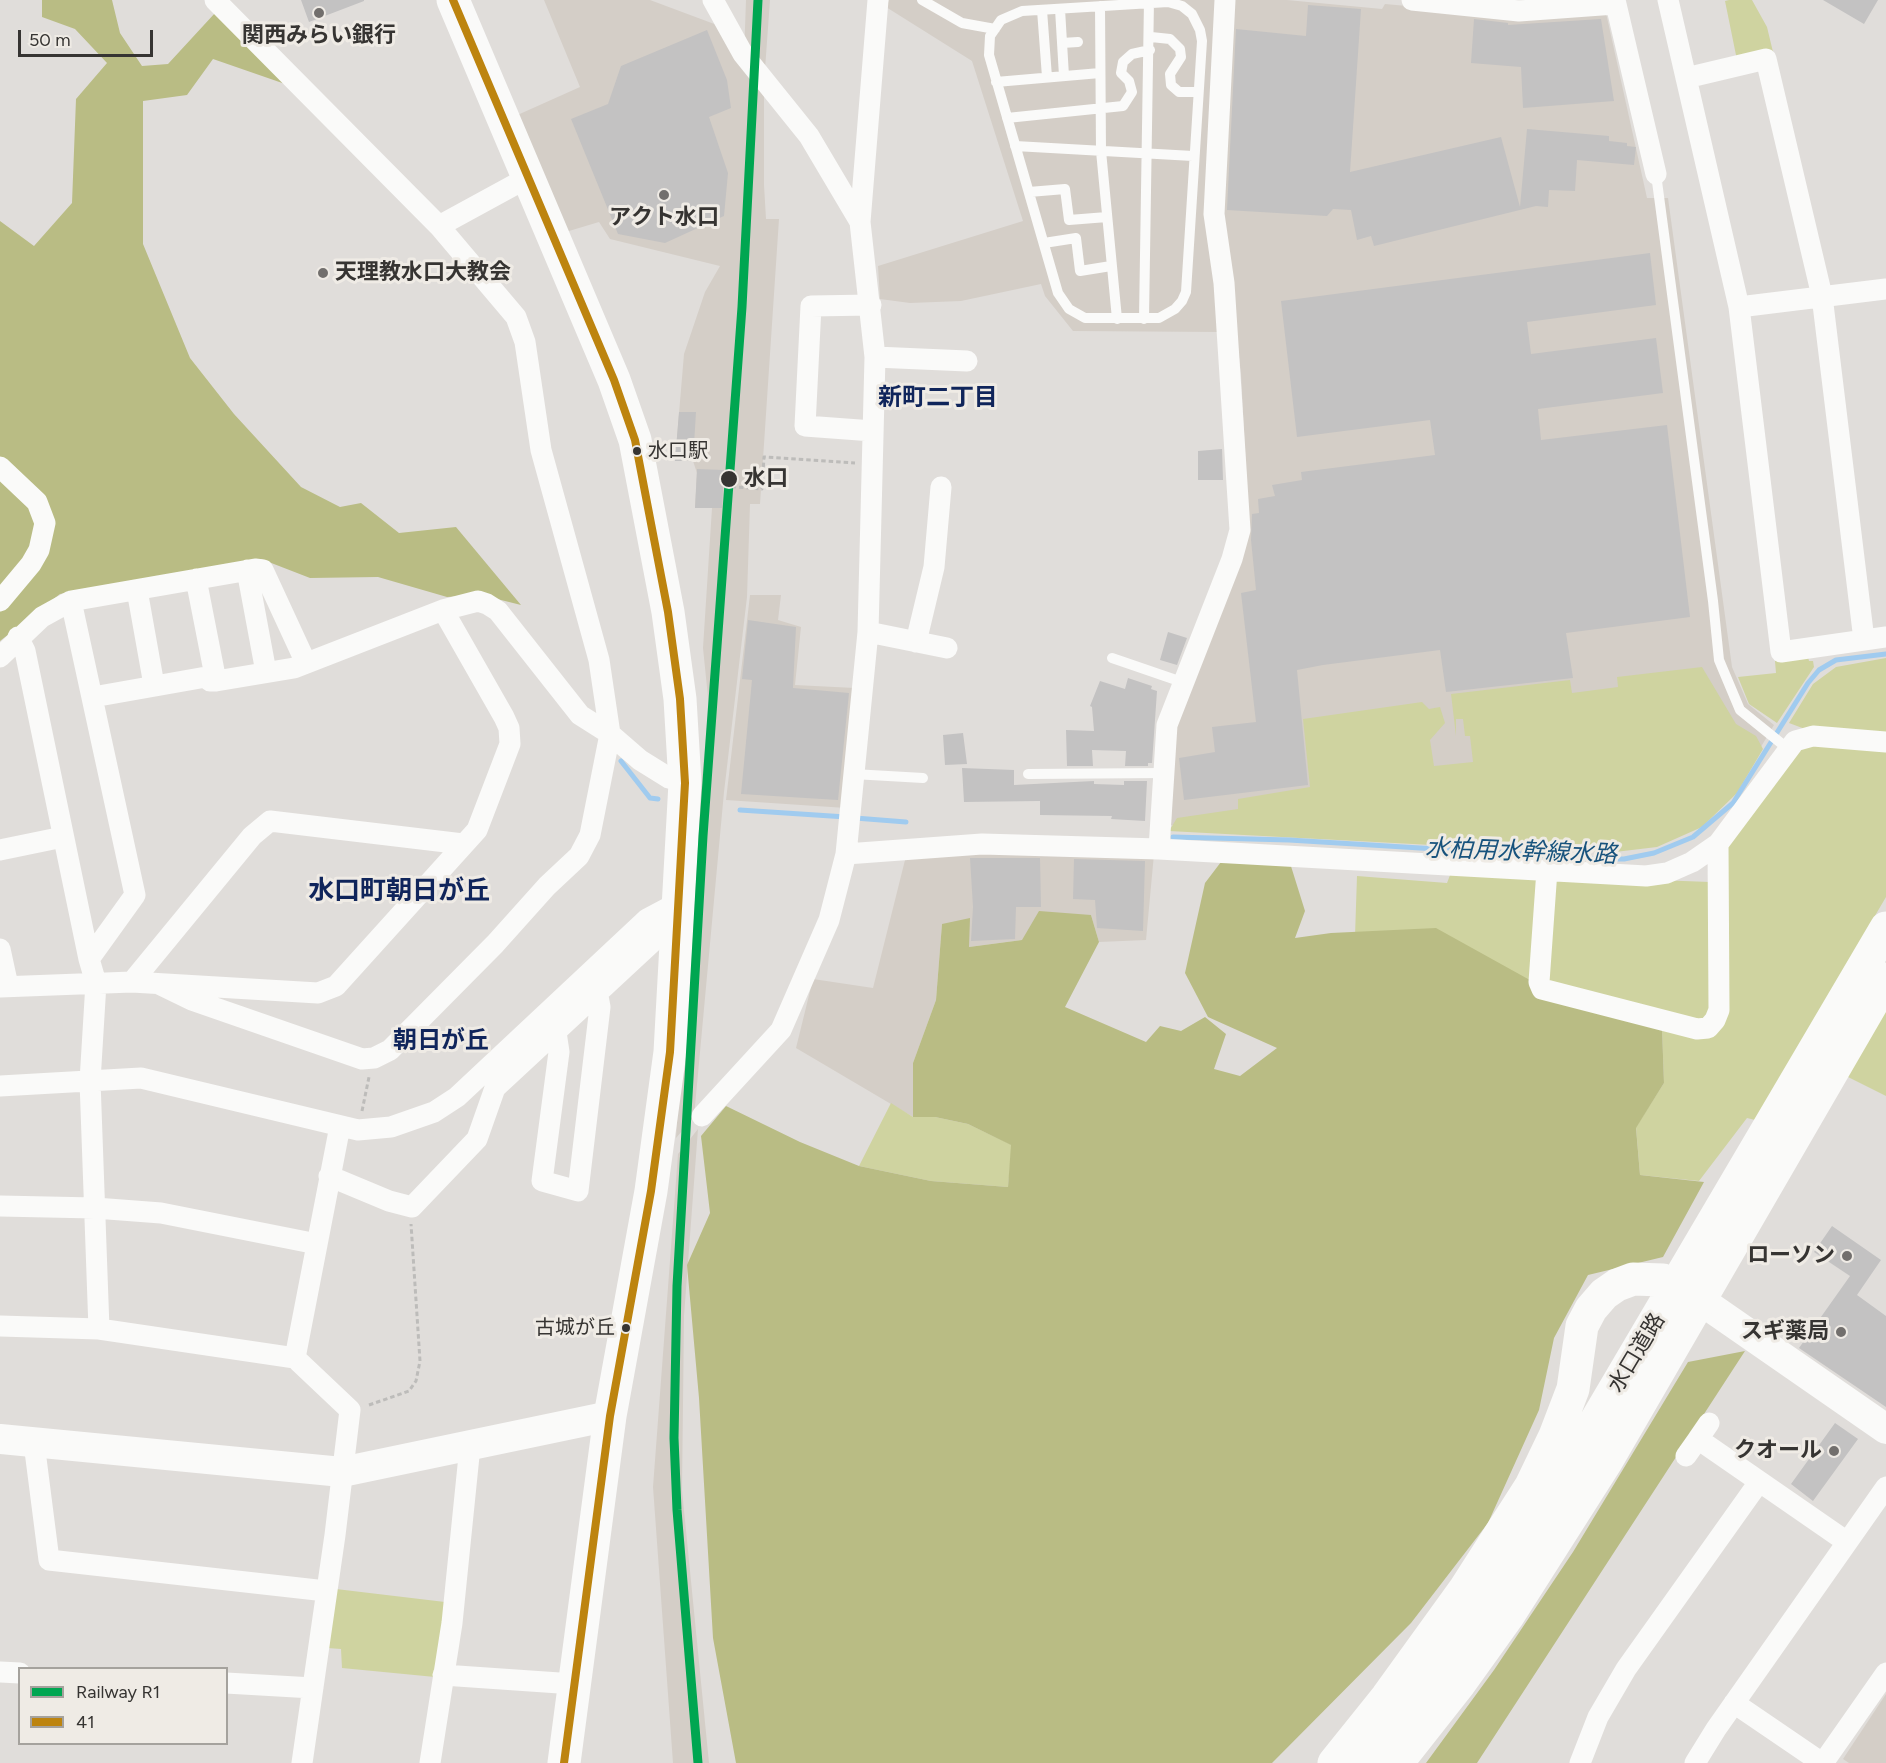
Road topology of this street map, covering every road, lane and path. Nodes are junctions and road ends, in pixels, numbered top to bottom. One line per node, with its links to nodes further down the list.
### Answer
1 (215, 0): 36 (street)
2 (453, 0): 32 (highway)
3 (713, 0): 35 (street)
4 (878, 0): 35 (street)
5 (922, 0): 14 (lane)
6 (1225, 0): 71 (street)
7 (1413, 0): 10 (street)
8 (1668, 0): 22 (street)
9 (1150, 1): 11 (lane); 15 (lane); 24 (lane)
10 (1615, 2): 31 (street)
11 (1100, 6): 12 (lane); 19 (lane)
12 (1060, 9): 13 (lane); 17 (lane)
13 (1042, 10): 14 (lane); 21 (lane)
14 (995, 30): 23 (lane)
15 (1150, 37): 18 (lane); 24 (lane)
16 (1078, 42): 17 (lane)
17 (1062, 43): 20 (lane)
18 (1150, 50): 25 (lane); 29 (lane)
19 (1100, 73): 20 (lane); 25 (lane)
20 (1064, 76): 21 (lane)
21 (1047, 77): 23 (lane)
22 (1686, 78): 40 (street); 42 (street)
23 (996, 82): 26 (lane)
24 (1198, 92): 30 (lane)
25 (1100, 109): 26 (lane); 28 (lane)
26 (1007, 118): 27 (lane)
27 (1015, 146): 28 (lane); 33 (lane)
28 (1101, 151): 29 (lane); 34 (lane)
29 (1148, 153): 30 (lane); 43 (lane)
30 (1193, 156): 43 (lane)
31 (1656, 174): 75 (lane)
32 (527, 178): 36 (street); 81 (highway)
33 (1029, 192): 34 (lane); 37 (lane)
34 (1107, 217): 38 (lane)
35 (860, 222): 41 (street)
36 (439, 226): 74 (street)
37 (1044, 243): 38 (lane); 44 (lane)
38 (1111, 266): 44 (lane)
39 (1886, 289): 40 (street)
40 (1822, 296): 42 (street); 63 (street)
41 (871, 305): 45 (street); 47 (street)
42 (1739, 307): 63 (street)
43 (1144, 318): 44 (lane)
44 (1117, 319)
45 (875, 357): 46 (street); 47 (street)
46 (967, 361)
47 (873, 431): 48 (street)
48 (872, 464): 53 (path); 60 (street)
49 (0, 467): 57 (street)
50 (751, 470): 53 (path)
51 (724, 486): 53 (path)
52 (941, 487): 64 (street)
53 (749, 488)
54 (247, 570): 55 (street); 68 (street); 69 (street)
55 (196, 579): 56 (street); 70 (street)
56 (137, 590): 58 (street); 72 (street)
57 (0, 601)
58 (71, 601): 62 (street); 73 (street)
59 (443, 610): 68 (street); 74 (street); 83 (street)
60 (868, 632): 64 (street); 78 (street)
61 (1886, 637): 63 (street)
62 (18, 638): 66 (street); 82 (street)
63 (1864, 640)
64 (916, 642): 65 (street)
65 (947, 648)
66 (0, 657)
67 (1112, 658): 71 (lane)
68 (306, 663): 69 (street)
69 (266, 672): 70 (street)
70 (216, 681): 72 (street)
71 (1182, 682): 77 (street)
72 (154, 685): 73 (street)
73 (93, 697): 92 (street)
74 (610, 734): 81 (street); 96 (street)
75 (1780, 742): 76 (street); 84 (street)
76 (1886, 742)
77 (1164, 773): 79 (lane); 85 (street)
78 (853, 774): 80 (lane); 87 (street)
79 (1028, 774)
80 (923, 778)
81 (685, 783): 89 (highway)
82 (63, 837): 86 (street); 92 (street)
83 (463, 844): 95 (street); 96 (street)
84 (1718, 844): 88 (street); 88 (street)
85 (1159, 849): 87 (street); 88 (street)
86 (0, 850)
87 (846, 854): 104 (street)
88 (1547, 870)
89 (679, 902): 98 (street); 105 (street); 116 (highway)
90 (1886, 928): 111 (highway, 水口道路)
91 (0, 949): 97 (street)
92 (89, 959): 94 (street)
93 (1886, 980): 111 (highway, 水口道路)
94 (96, 982): 95 (street); 97 (street); 101 (street)
95 (132, 982): 96 (street)
96 (159, 984)
97 (4, 987)
98 (597, 991): 99 (street); 99 (street)
99 (556, 1032): 109 (street)
100 (369, 1074): 103 (path)
101 (90, 1081): 102 (street); 105 (street); 108 (street)
102 (0, 1086)
103 (363, 1106)
104 (702, 1116)
105 (340, 1126): 106 (street)
106 (329, 1176): 109 (street); 110 (street)
107 (0, 1206): 108 (street)
108 (95, 1208): 110 (street); 113 (street)
109 (412, 1208): 115 (path)
110 (317, 1244): 114 (street)
111 (1688, 1293): 117 (street); 135 (highway, 水口道路); 139 (highway); 140 (highway, 水口道路)
112 (0, 1326): 113 (street)
113 (99, 1329): 114 (street)
114 (295, 1358): 115 (street)
115 (350, 1410): 122 (street)
116 (610, 1416): 121 (street); 132 (highway)
117 (1886, 1429)
118 (0, 1439): 120 (street)
119 (1697, 1439): 123 (street)
120 (34, 1443): 122 (street); 126 (street)
121 (470, 1446): 122 (street); 130 (street)
122 (342, 1472): 126 (street)
123 (1759, 1482): 125 (street); 141 (street)
124 (1886, 1486): 125 (street)
125 (1847, 1542): 134 (street)
126 (326, 1591): 133 (street)
127 (0, 1672): 128 (street)
128 (18, 1673)
129 (1886, 1673): 143 (street)
130 (443, 1675): 132 (street); 137 (street)
131 (228, 1683): 133 (street)
132 (574, 1684): 138 (highway)
133 (313, 1688): 136 (street)
134 (1734, 1703): 142 (street); 143 (street)
135 (1404, 1757)
136 (302, 1763)
137 (430, 1763)
138 (564, 1763)
139 (1335, 1763)
140 (1365, 1763)
141 (1580, 1763)
142 (1695, 1763)
143 (1822, 1763)

